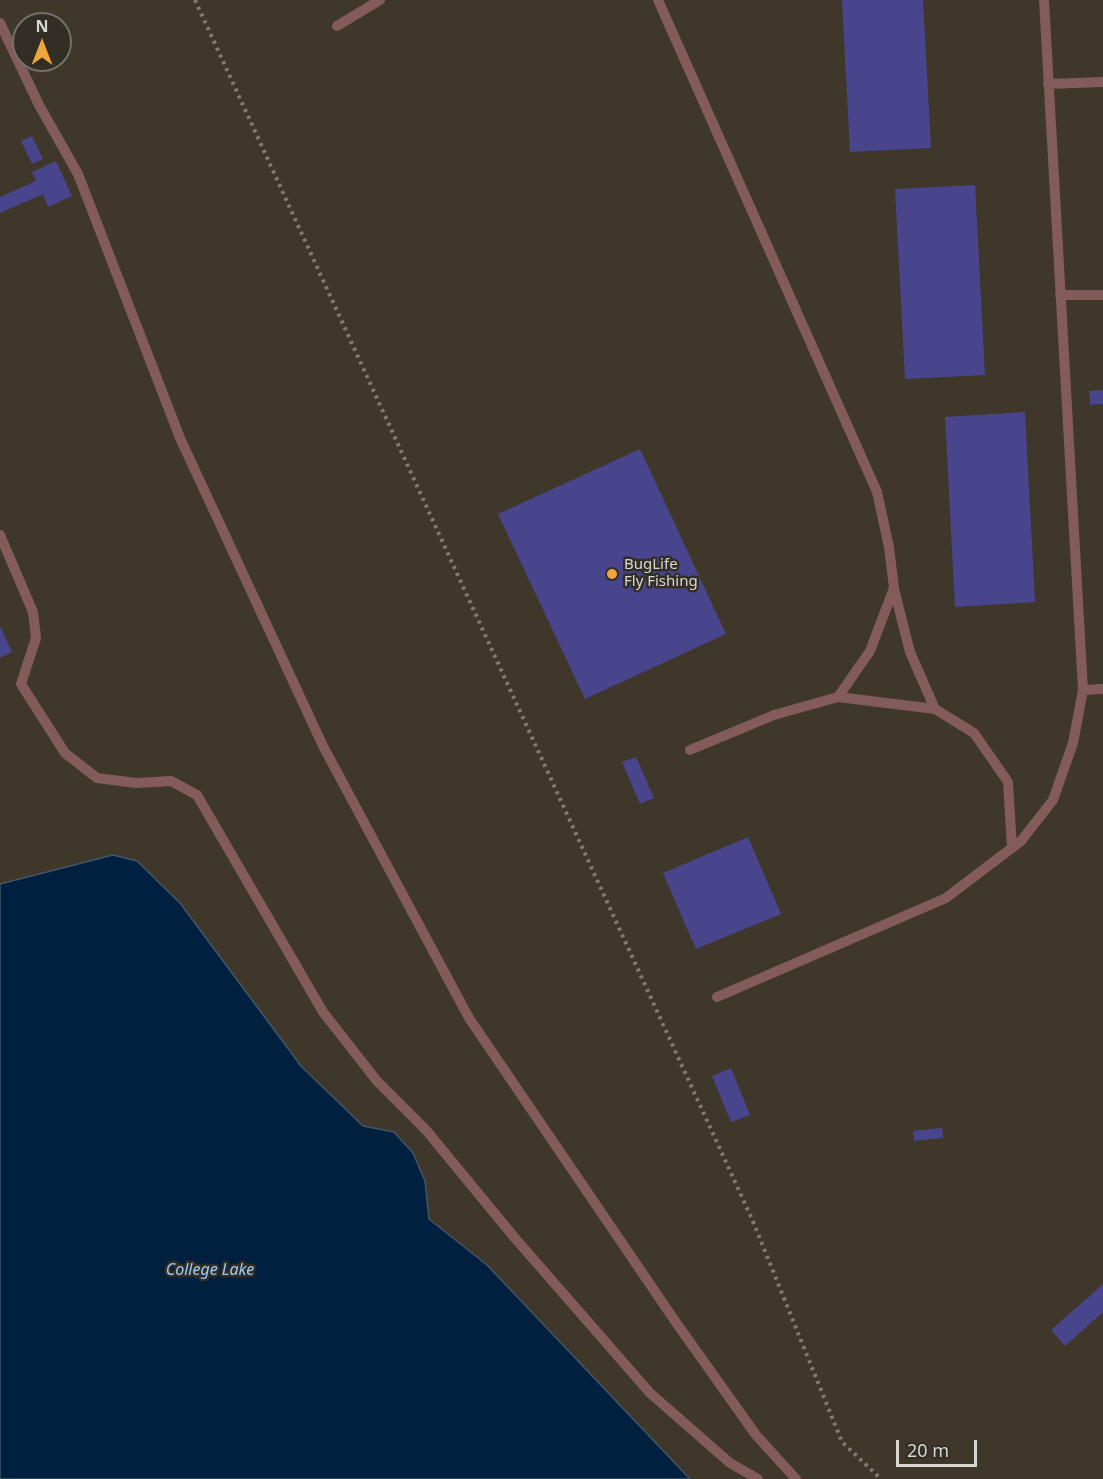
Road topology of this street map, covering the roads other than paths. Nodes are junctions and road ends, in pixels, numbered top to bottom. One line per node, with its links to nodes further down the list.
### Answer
1 (380, 0): 5 (lane)
2 (658, 0): 11 (lane)
3 (1044, 0): 7 (lane)
4 (0, 23): 20 (lane)
5 (337, 26)
6 (1103, 82): 7 (lane)
7 (1048, 84): 9 (lane)
8 (1103, 295): 9 (lane)
9 (1060, 296): 13 (lane)
10 (0, 535): 19 (lane)
11 (894, 588): 14 (lane); 15 (lane)
12 (1103, 689): 13 (lane)
13 (1083, 690): 17 (lane)
14 (838, 697): 15 (lane); 16 (lane)
15 (935, 709): 17 (lane)
16 (690, 750)
17 (1012, 848): 18 (lane)
18 (717, 997)
19 (758, 1479)
20 (796, 1479)

